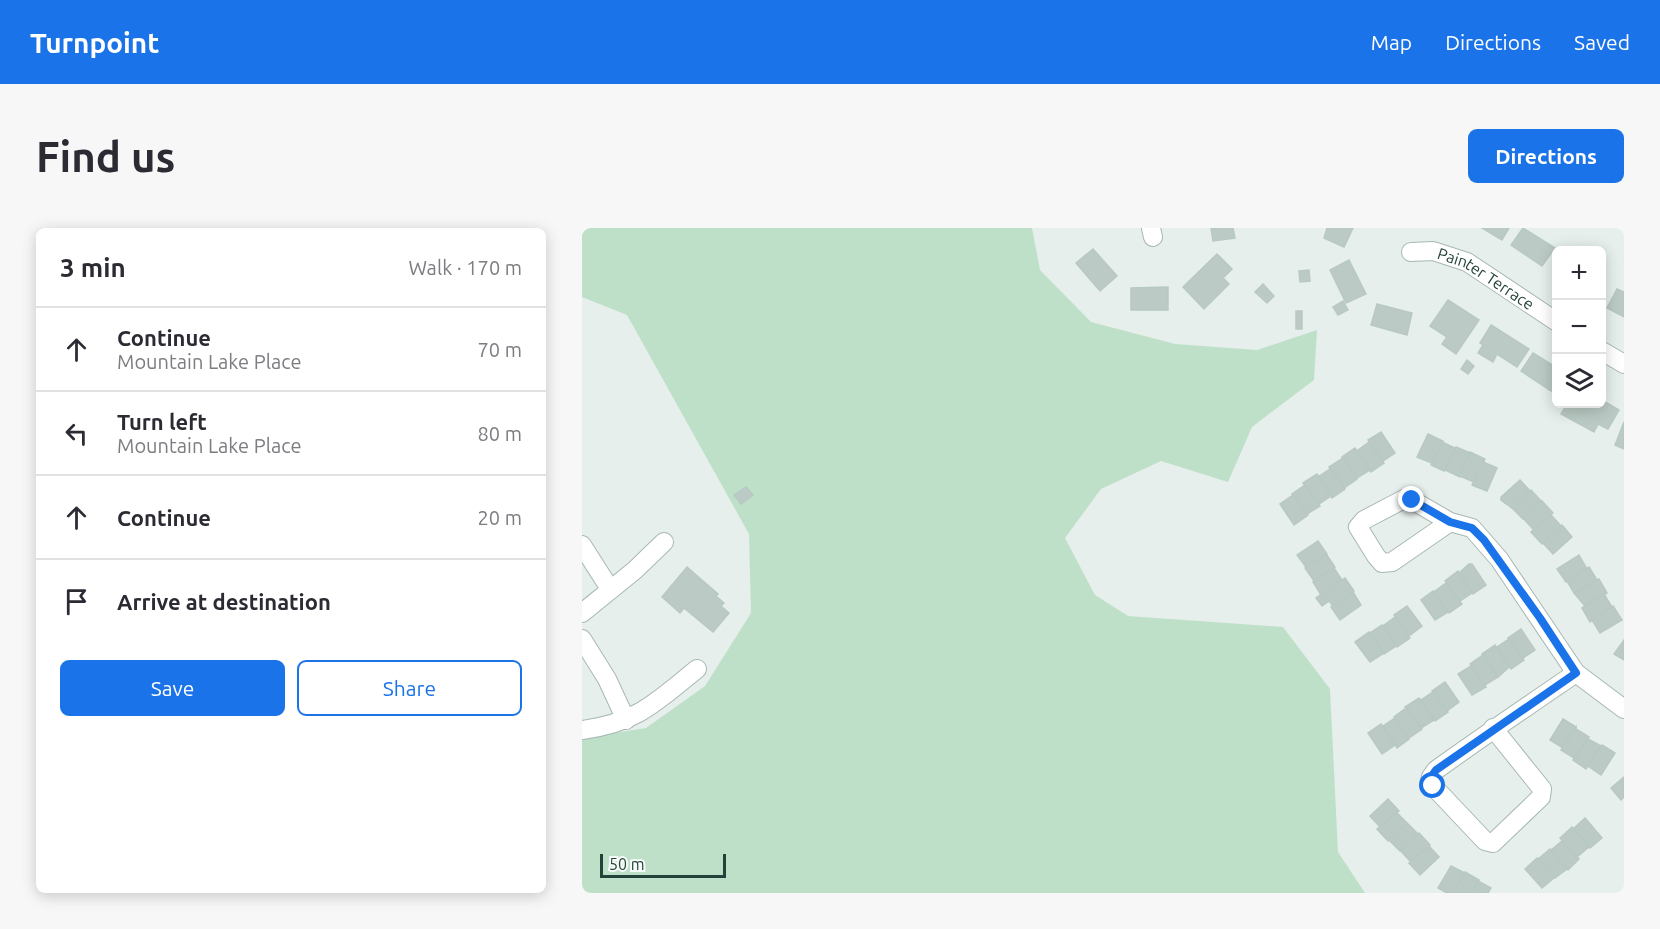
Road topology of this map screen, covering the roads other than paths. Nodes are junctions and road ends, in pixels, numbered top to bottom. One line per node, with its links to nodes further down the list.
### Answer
1 (1411, 252): 2 (street, Painter Terrace)
2 (1552, 319)
3 (1606, 353): 4 (street)
4 (1624, 364)
5 (1450, 522): 5 (street); 12 (street)
6 (664, 542): 8 (street)
7 (582, 545): 8 (street)
8 (609, 589): 9 (street)
9 (582, 613)
10 (582, 639): 14 (street)
11 (697, 669): 14 (street)
12 (1576, 673): 13 (street); 15 (street)
13 (1624, 709)
14 (626, 720): 16 (street)
15 (1493, 729): 15 (street)
16 (582, 730)

